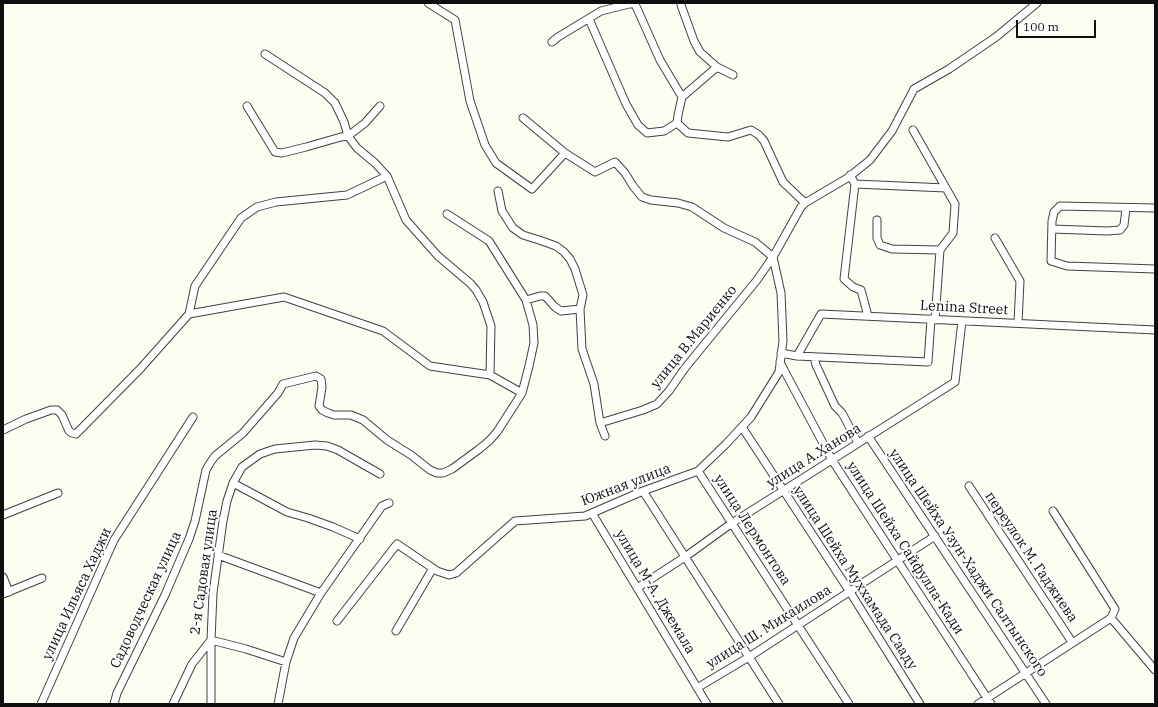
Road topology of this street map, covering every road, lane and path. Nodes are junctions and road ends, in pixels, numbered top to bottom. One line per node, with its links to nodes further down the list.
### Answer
1 (428, 3): 16 (street)
2 (1037, 3): 17 (street)
3 (681, 5): 7 (street)
4 (589, 19): 5 (street); 9 (street); 13 (street)
5 (552, 42)
6 (265, 54): 15 (street)
7 (717, 67): 8 (street); 9 (street)
8 (733, 75)
9 (682, 97): 13 (street)
10 (247, 106): 15 (street)
11 (380, 106): 15 (street)
12 (523, 118): 16 (street)
13 (677, 123): 22 (street)
14 (914, 130): 20 (street)
15 (348, 136): 18 (street)
16 (565, 153): 30 (street)
17 (851, 175): 19 (street); 22 (street)
18 (387, 176): 34 (street); 44 (street)
19 (855, 184): 20 (street); 35 (street)
20 (946, 188): 29 (street)
21 (498, 191): 33 (street)
22 (805, 203): 30 (street, улица В.Мариенко)
23 (1126, 208): 24 (street); 27 (street); 27 (street)
24 (1155, 208)
25 (447, 214): 32 (street, Садоводческая улица)
26 (877, 220): 29 (street)
27 (1052, 229): 31 (street)
28 (995, 238): 38 (street)
29 (940, 250): 36 (street)
30 (773, 257): 40 (street, Южная улица); 47 (street, улица В.Мариенко)
31 (1155, 269)
32 (526, 300): 33 (street); 45 (street, Садоводческая улица)
33 (580, 309): 47 (street)
34 (189, 314): 44 (street); 49 (street)
35 (868, 316): 36 (street, Lenina Street); 41 (street, Lenina Street)
36 (933, 319): 37 (street, Lenina Street); 42 (street)
37 (962, 321): 38 (street, Lenina Street); 51 (street, улица А.Ханова)
38 (1018, 323): 39 (street, Lenina Street)
39 (1155, 330)
40 (782, 353): 41 (street); 43 (street, Южная улица)
41 (797, 356): 42 (street)
42 (814, 357): 52 (street)
43 (780, 362): 48 (street, Южная улица); 53 (street, улица Шейха Сайфулла-Кади)
44 (490, 375): 45 (street)
45 (522, 393): 91 (street, Садоводческая улица)
46 (193, 417): 90 (street, улица Ильяса Хаджи)
47 (600, 423): 50 (street)
48 (742, 427): 54 (street, Южная улица); 58 (street, улица Шейха Муххамада Сааду)
49 (3, 430)
50 (605, 436)
51 (868, 436): 52 (street, улица А.Ханова); 66 (street, улица Шейха Узун-Хаджи Салтынского)
52 (858, 443): 53 (street, улица А.Ханова)
53 (832, 460): 58 (street, улица А.Ханова); 70 (street, улица Шейха Сайфулла-Кади)
54 (698, 471): 59 (street, Южная улица); 65 (street, улица Лермонтова)
55 (380, 474): 56 (street, 2-я Садовая улица)
56 (233, 483): 67 (street); 68 (street, 2-я Садовая улица)
57 (969, 486): 83 (street, переулок М. Гаджиева)
58 (784, 490): 65 (street, улица А.Ханова); 75 (street, улица Шейха Муххамада Сааду)
59 (643, 491): 63 (street, Южная улица); 69 (street)
60 (58, 493): 64 (street)
61 (389, 503): 67 (street)
62 (1053, 512): 78 (street)
63 (592, 513): 71 (street, Южная улица); 74 (street, улица М-А. Джемала)
64 (3, 515)
65 (732, 523): 69 (street, улица А.Ханова); 80 (street, улица Лермонтова)
66 (935, 536): 70 (street, улица Ш. Микаилова); 87 (street, улица Шейха Узун-Хаджи Салтынского)
67 (360, 540): 77 (street)
68 (218, 555): 77 (street); 82 (street, 2-я Садовая улица)
69 (685, 557): 74 (street, улица А.Ханова); 84 (street)
70 (898, 561): 75 (street, улица Ш. Микаилова); 89 (street, улица Шейха Сайфулла-Кади)
71 (433, 568): 79 (street, Южная улица); 81 (street)
72 (3, 577): 76 (street)
73 (42, 578): 76 (street)
74 (637, 588): 88 (street, улица М-А. Джемала)
75 (850, 592): 80 (street, улица Ш. Микаилова); 98 (street, улица Шейха Муххамада Сааду)
76 (6, 593)
77 (321, 593): 85 (street)
78 (1111, 618): 83 (street); 86 (street)
79 (337, 621)
80 (798, 625): 84 (street, улица Ш. Микаилова); 97 (street, улица Лермонтова)
81 (396, 631)
82 (211, 640): 85 (street); 92 (street, 2-я Садовая улица); 93 (street)
83 (1072, 642): 87 (street)
84 (749, 657): 88 (street, улица Ш. Микаилова); 96 (street)
85 (286, 662): 94 (street)
86 (1155, 670)
87 (1026, 672): 89 (street); 100 (street, улица Шейха Узун-Хаджи Салтынского)
88 (697, 688): 95 (street, улица М-А. Джемала)
89 (989, 701): 99 (street)
90 (42, 704)
91 (114, 704)
92 (173, 704)
93 (211, 704)
94 (278, 704)
95 (707, 704)
96 (779, 704)
97 (849, 704)
98 (920, 704)
99 (978, 704)
100 (1046, 704)

